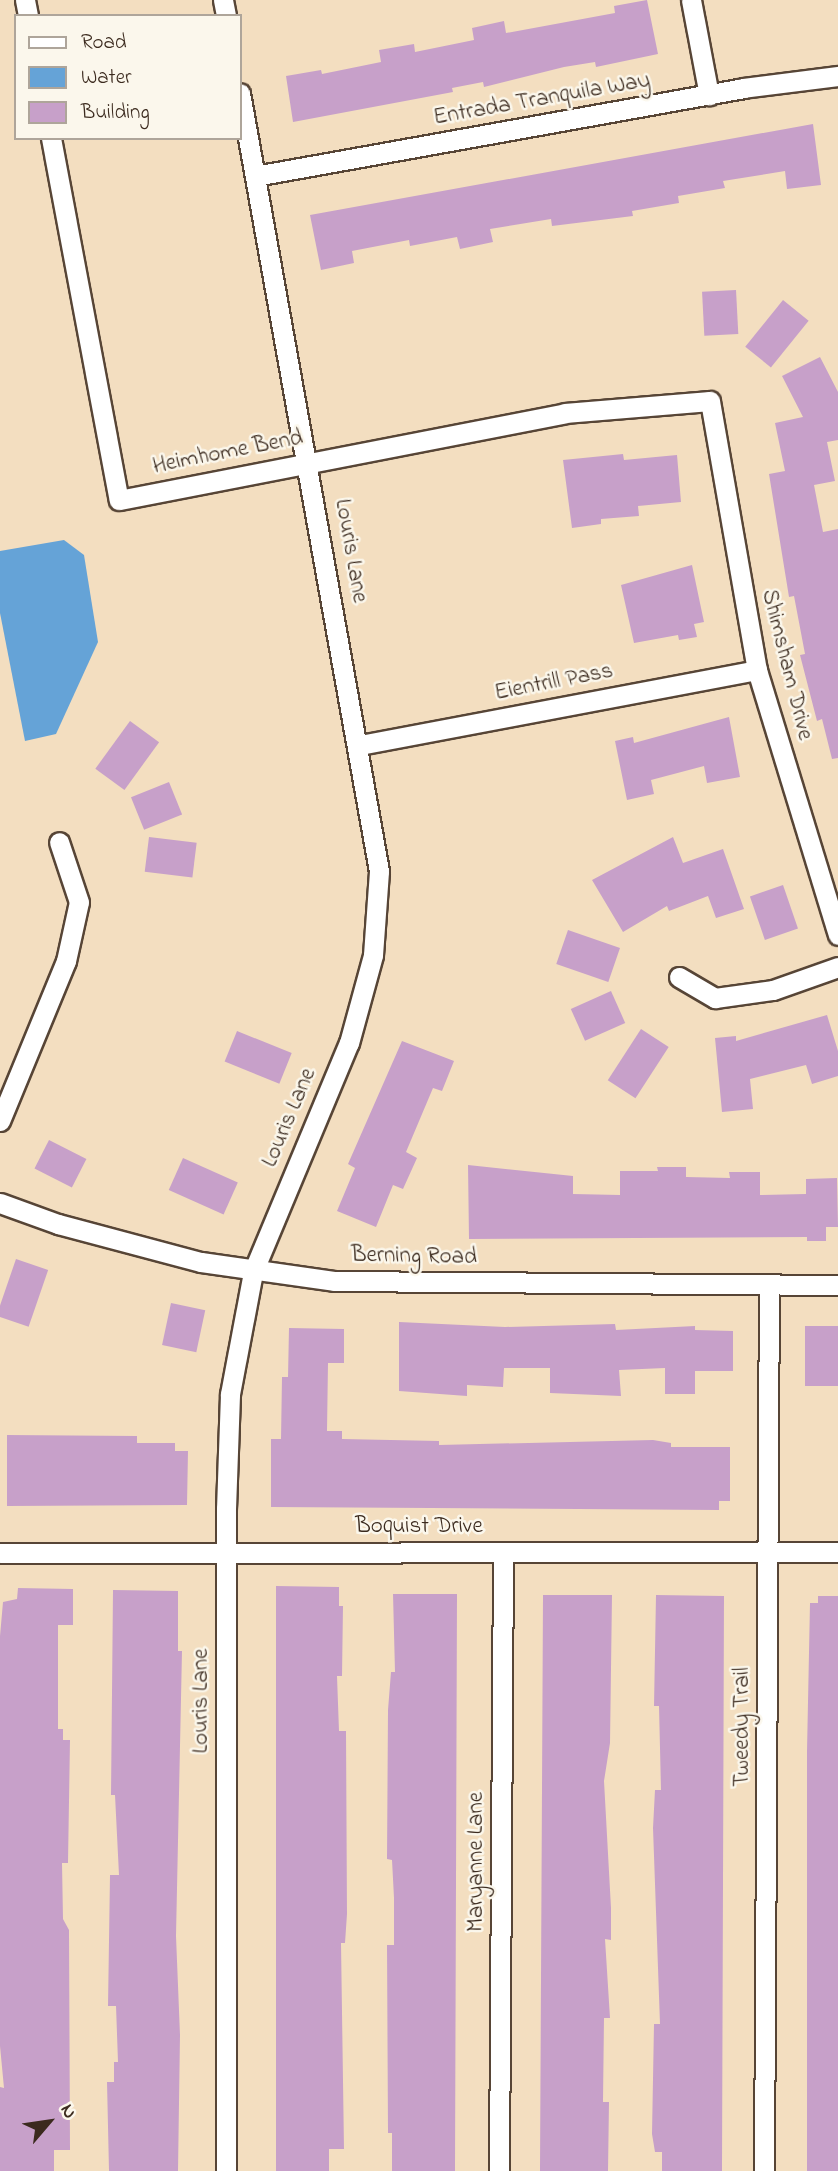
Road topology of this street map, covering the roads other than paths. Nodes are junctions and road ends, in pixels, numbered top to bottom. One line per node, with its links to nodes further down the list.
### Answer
1 (691, 0): 3 (street)
2 (838, 76): 3 (street, Entrada Tranquila Way)
3 (709, 95): 6 (street, Entrada Tranquila Way)
4 (242, 104): 6 (street, Louris Lane)
5 (51, 140): 8 (street, Heimhome Bend)
6 (255, 176): 8 (street, Louris Lane)
7 (710, 401): 8 (street, Heimhome Bend); 9 (street, Shimsham Drive)
8 (309, 463): 10 (street, Louris Lane)
9 (757, 670): 10 (street, Eientrill Pass); 12 (street, Shimsham Drive)
10 (360, 745): 17 (street, Louris Lane)
11 (59, 842): 15 (street)
12 (838, 935)
13 (838, 967): 14 (street)
14 (678, 978)
15 (0, 1121)
16 (0, 1203): 17 (street, Berning Road)
17 (253, 1272): 18 (street, Berning Road); 20 (street, Louris Lane)
18 (769, 1284): 19 (street, Berning Road); 21 (street, Tweedy Trail)
19 (838, 1285)
20 (226, 1551): 23 (street, Boquist Drive); 24 (street, Boquist Drive); 25 (street, Louris Lane)
21 (769, 1551): 22 (street, Boquist Drive); 24 (street, Boquist Drive); 27 (street, Tweedy Trail)
22 (838, 1552)
23 (0, 1553)
24 (503, 1553): 26 (street, Maryanne Lane)
25 (226, 2171)
26 (499, 2171)
27 (764, 2171)

